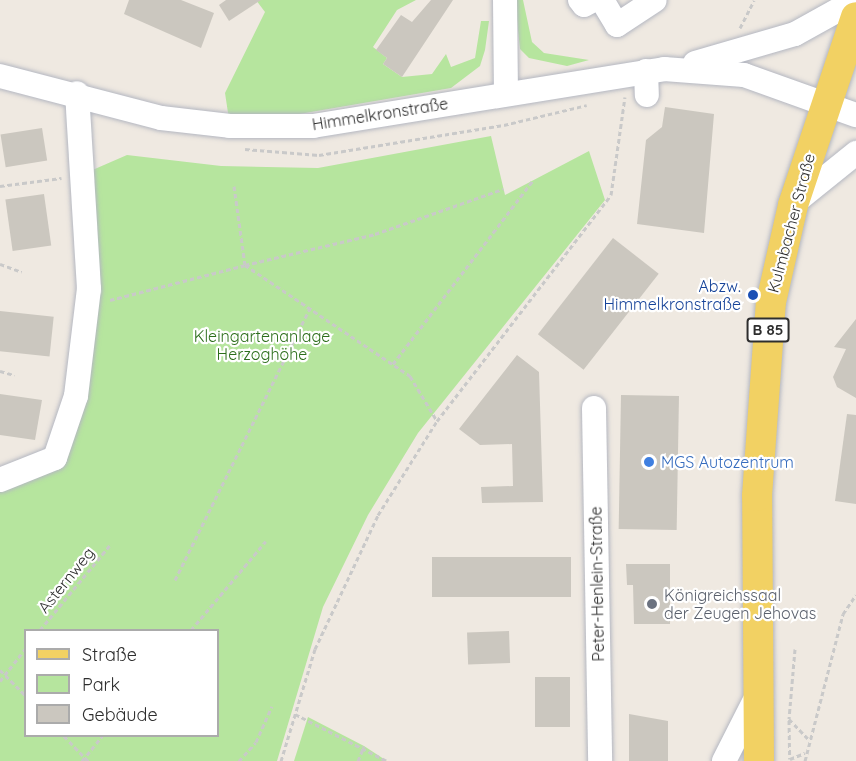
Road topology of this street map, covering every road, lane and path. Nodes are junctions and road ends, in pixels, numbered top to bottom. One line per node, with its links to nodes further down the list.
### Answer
1 (506, 0): 11 (street)
2 (580, 0): 3 (street)
3 (592, 0)
4 (602, 0): 6 (street)
5 (856, 0): 8 (street)
6 (642, 4)
7 (856, 17): 13 (main road, Kulmbacher Straße / B 85)
8 (644, 72): 11 (street, Himmelkronstraße); 12 (street); 13 (street, Himmelkronstraße); 31 (path)
9 (0, 76): 10 (street, Himmelkronstraße)
10 (77, 93): 11 (street, Himmelkronstraße); 16 (street)
11 (506, 93)
12 (647, 96)
13 (826, 100): 14 (street, Himmelkronstraße); 21 (main road, Kulmbacher Straße / B 85)
14 (856, 115)
15 (856, 153): 21 (street)
16 (81, 175): 18 (path); 25 (street)
17 (533, 180): 27 (path)
18 (0, 186)
19 (234, 186): 23 (path)
20 (503, 189): 23 (path)
21 (793, 205): 44 (main road, Kulmbacher Straße / B 85)
22 (0, 264): 24 (path)
23 (245, 265): 25 (path); 26 (path)
24 (22, 272)
25 (87, 304): 32 (street)
26 (311, 306): 27 (path); 35 (path)
27 (393, 364): 31 (path)
28 (0, 371): 29 (path)
29 (14, 375)
30 (594, 408): 60 (street, Peter-Henlein-Straße)
31 (437, 421): 47 (path)
32 (0, 480)
33 (266, 541): 38 (path)
34 (111, 544): 37 (path, Asternweg)
35 (175, 580)
36 (856, 595): 51 (path)
37 (41, 629)
38 (192, 629)
39 (795, 649): 48 (path)
40 (24, 650): 42 (path)
41 (0, 670): 42 (path)
42 (4, 674): 43 (path); 45 (path)
43 (0, 681)
44 (758, 693): 61 (street); 62 (main road, Kulmbacher Straße / B 85)
45 (24, 694)
46 (272, 706): 56 (path)
47 (295, 714): 52 (path); 57 (path)
48 (789, 719): 51 (path); 53 (path)
49 (66, 737): 54 (path)
50 (100, 737): 54 (path)
51 (809, 740): 53 (path)
52 (364, 746): 58 (path); 59 (path)
53 (806, 753): 63 (path)
54 (83, 759): 55 (path)
55 (88, 761)
56 (239, 761)
57 (281, 761)
58 (358, 761)
59 (387, 761)
60 (600, 761)
61 (724, 761)
62 (759, 761)
63 (804, 761)

